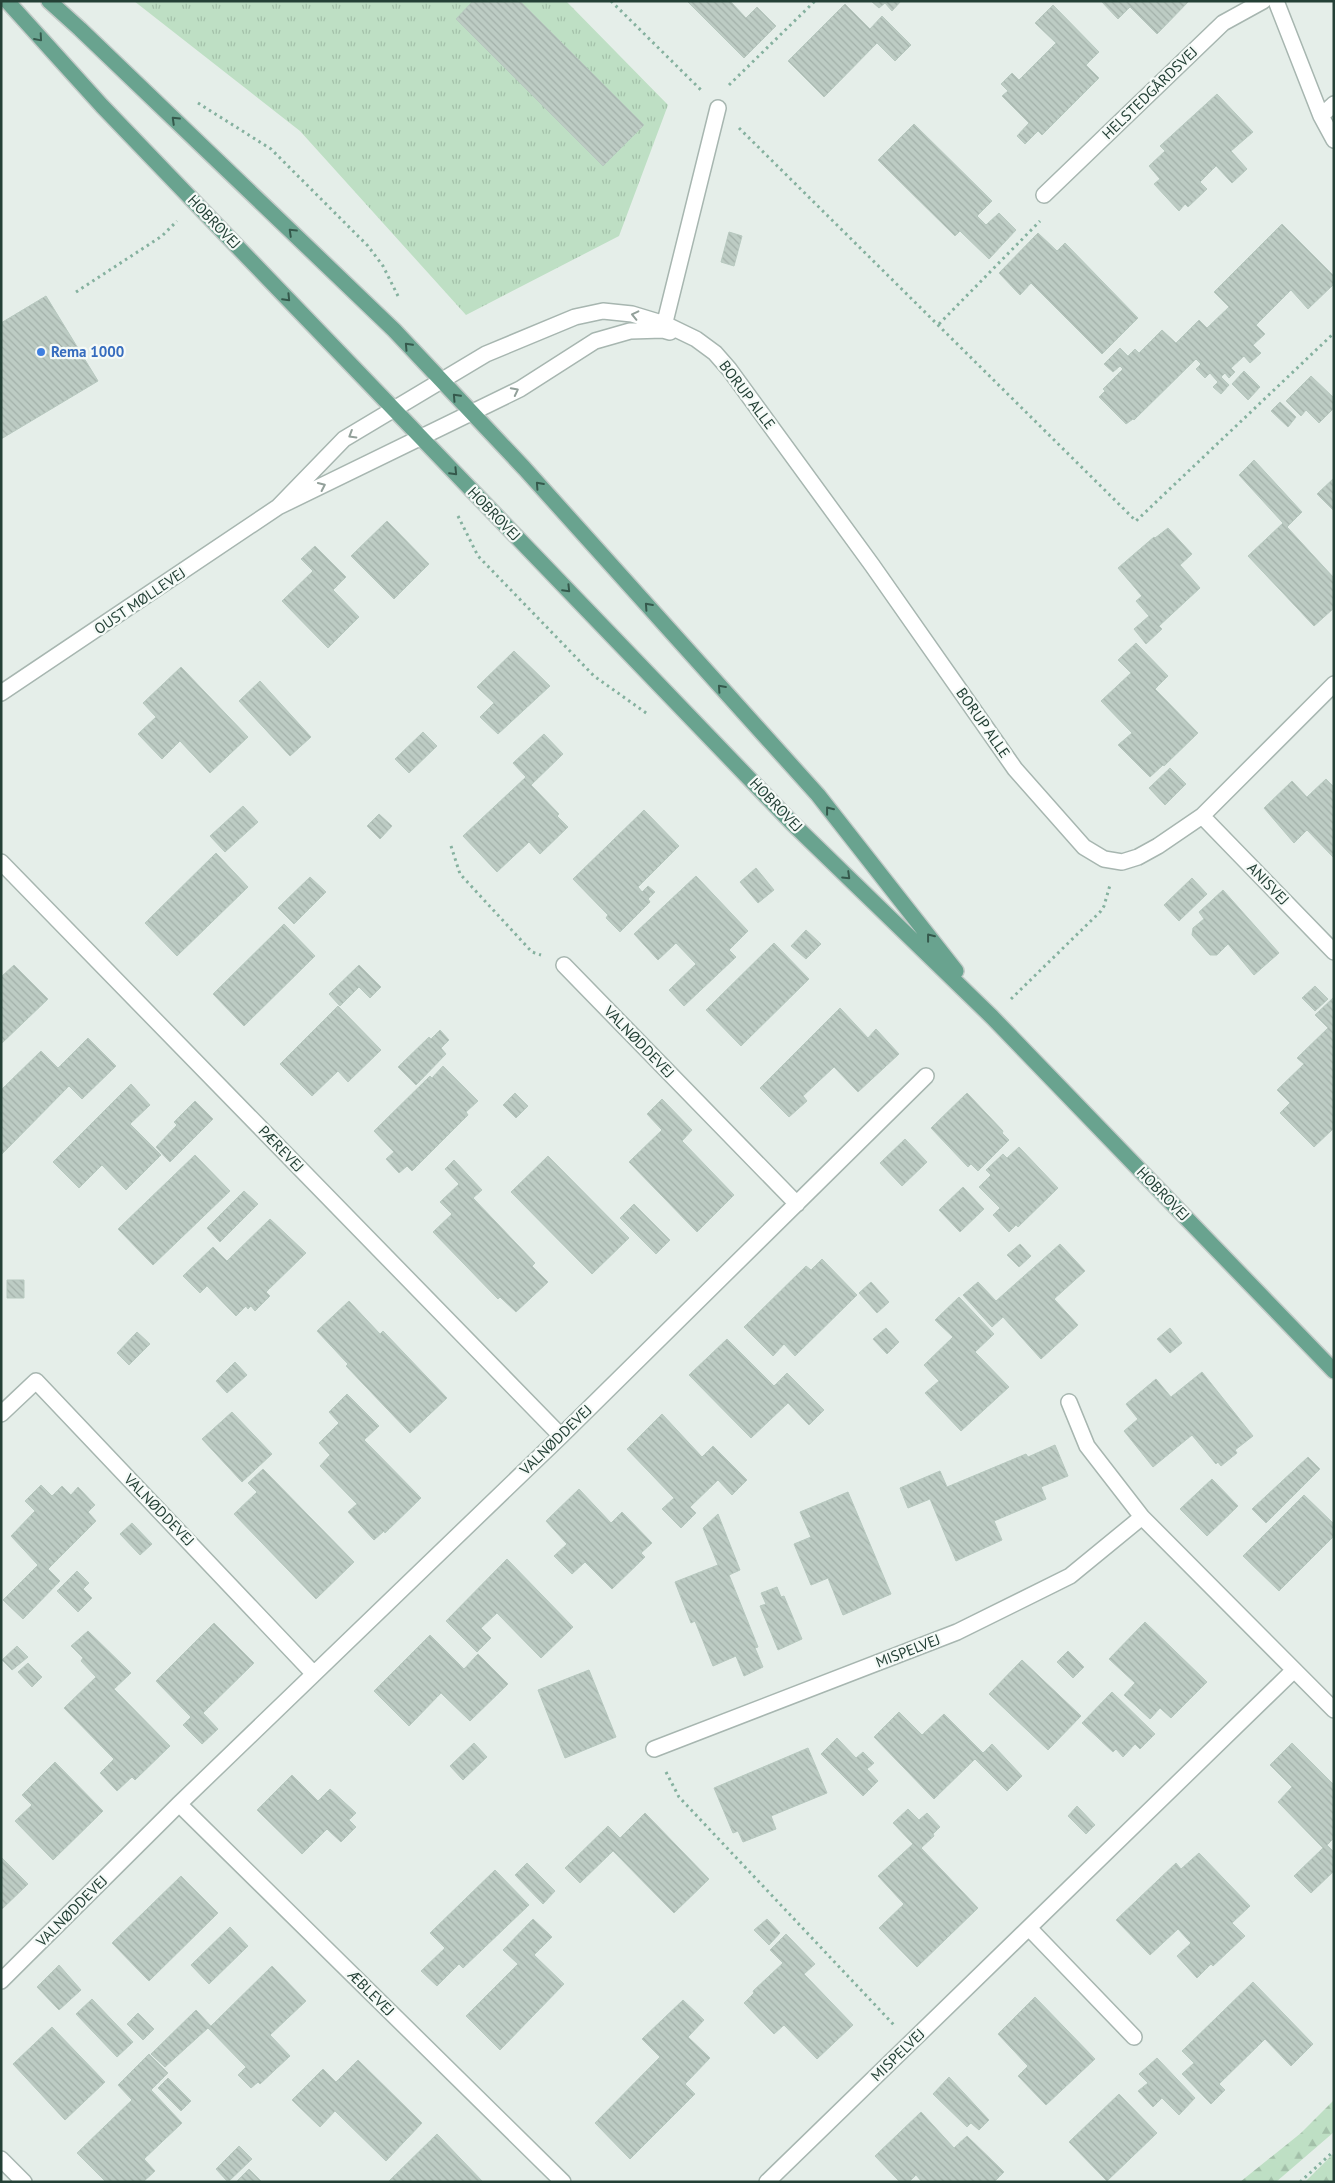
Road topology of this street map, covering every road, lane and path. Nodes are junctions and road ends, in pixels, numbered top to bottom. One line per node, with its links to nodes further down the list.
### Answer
1 (7, 1): 13 (main road, HOBROVEJ, one-way to 13)
2 (49, 1): 19 (main road, HOBROVEJ, one-way to 2)
3 (611, 1): 9 (path)
4 (815, 1): 9 (path)
5 (1263, 1): 12 (street, HELSTEDGÅRDSVEJ)
6 (1276, 1): 10 (street)
7 (190, 98): 14 (path)
8 (1334, 104): 10 (street)
9 (715, 105): 16 (path); 17 (street)
10 (1321, 116): 11 (street)
11 (1334, 140)
12 (1044, 195): 16 (path)
13 (196, 204): 15 (path); 20 (main road, HOBROVEJ, one-way to 20)
14 (368, 246)
15 (76, 292)
16 (939, 324): 18 (path)
17 (664, 327): 19 (street, BORUP ALLE, one-way to 19); 21 (street, BORUP ALLE, one-way to 17); 30 (street, BORUP ALLE)
18 (1334, 333)
19 (442, 381): 20 (street, BORUP ALLE); 21 (main road, HOBROVEJ, one-way to 19)
20 (394, 410): 22 (main road, HOBROVEJ); 23 (street, OUST MØLLEVEJ, one-way to 23)
21 (471, 413): 22 (street, BORUP ALLE); 34 (main road, HOBROVEJ, one-way to 21)
22 (420, 437): 23 (street, OUST MØLLEVEJ, one-way to 22); 34 (main road, HOBROVEJ, one-way to 34)
23 (278, 507): 26 (street, OUST MØLLEVEJ)
24 (478, 556): 27 (path)
25 (1334, 684): 28 (street)
26 (1, 693)
27 (654, 719)
28 (1202, 816): 30 (street); 32 (street, ANISVEJ)
29 (451, 846): 33 (path)
30 (1116, 861): 34 (path)
31 (1, 862): 40 (street, PÆREVEJ)
32 (1334, 952)
33 (564, 965): 36 (street, VALNØDDEVEJ)
34 (992, 1017): 37 (main road, HOBROVEJ)
35 (926, 1076): 36 (street, VALNØDDEVEJ)
36 (796, 1204): 40 (street, VALNØDDEVEJ)
37 (1334, 1372)
38 (1070, 1402): 41 (street)
39 (1, 1414): 43 (street, VALNØDDEVEJ)
40 (561, 1436): 43 (street, VALNØDDEVEJ)
41 (1142, 1517): 42 (street); 45 (street, MISPELVEJ)
42 (1294, 1671): 44 (street); 47 (street, MISPELVEJ)
43 (314, 1674): 46 (street, VALNØDDEVEJ)
44 (1334, 1710)
45 (654, 1749): 50 (path)
46 (179, 1804): 48 (street, VALNØDDEVEJ); 54 (street, ÆBLEVEJ)
47 (1029, 1928): 49 (street); 50 (street, MISPELVEJ)
48 (1, 1981)
49 (1134, 2037)
50 (910, 2042): 55 (street, MISPELVEJ)
51 (1334, 2151): 56 (path)
52 (1, 2159): 53 (street)
53 (24, 2182)
54 (562, 2182)
55 (767, 2182)
56 (1300, 2182)

